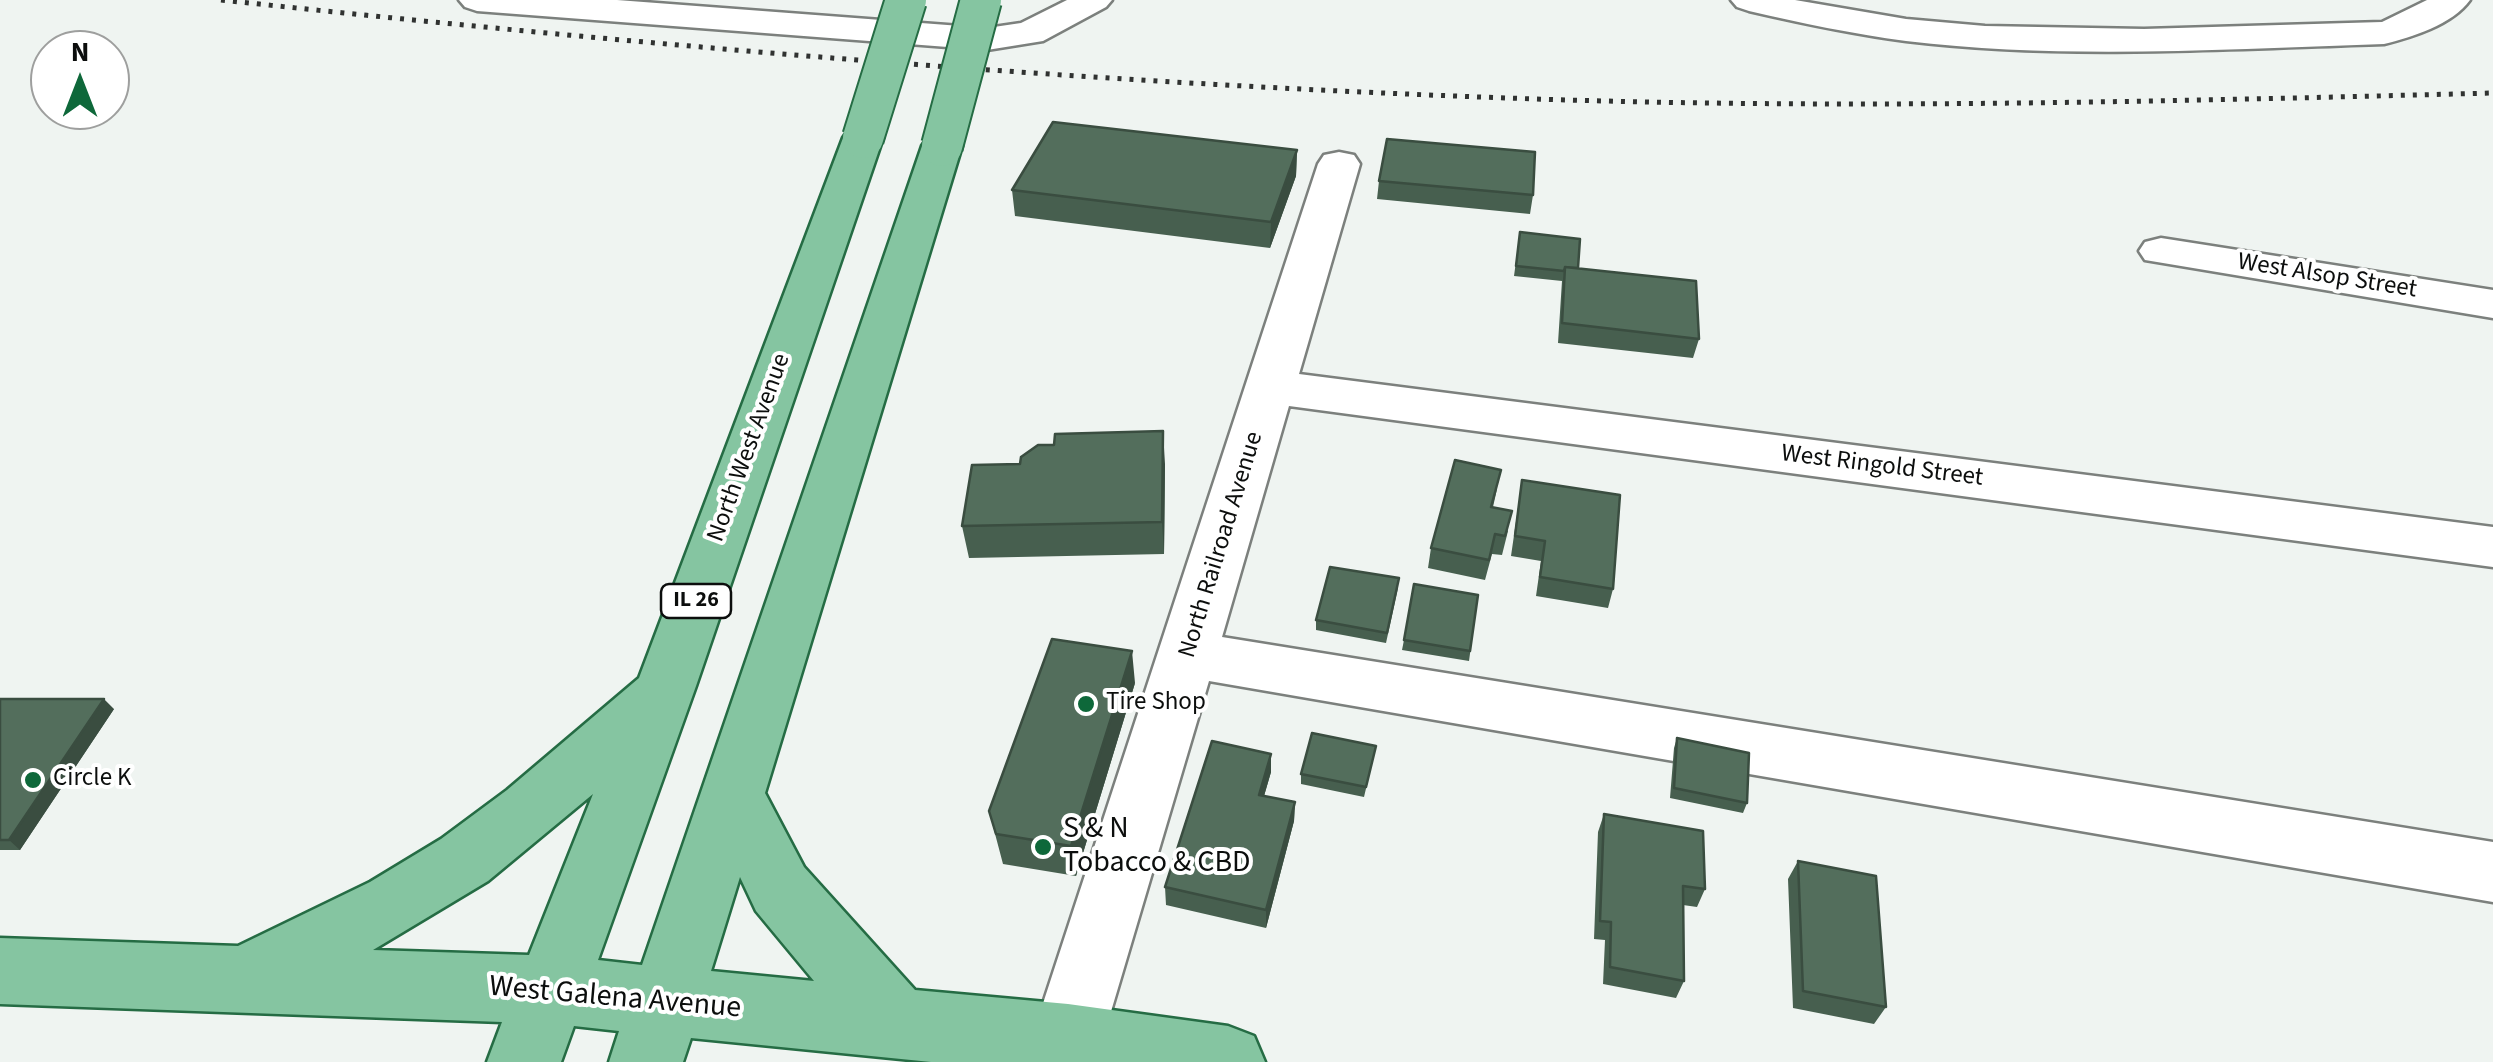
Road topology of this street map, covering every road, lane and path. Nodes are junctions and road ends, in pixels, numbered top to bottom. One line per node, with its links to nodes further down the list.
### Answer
1 (478, 0): 7 (street)
2 (906, 0): 14 (main road, North West Avenue / IL 26, bridge)
3 (981, 0): 15 (main road, bridge)
4 (1090, 0): 7 (street)
5 (1749, 0): 6 (street)
6 (2452, 0)
7 (675, 8)
8 (1340, 164): 11 (street, North Railroad Avenue)
9 (2161, 251): 10 (street, West Alsop Street)
10 (2493, 304)
11 (1271, 388): 12 (street, West Ringold Street); 13 (street, North Railroad Avenue)
12 (2493, 547)
13 (1188, 654): 16 (street); 22 (street, North Railroad Avenue)
14 (666, 686): 18 (main road); 19 (main road, North West Avenue / IL 26)
15 (731, 792): 20 (main road); 21 (main road)
16 (2493, 872)
17 (0, 970): 18 (main road, West Galena Avenue)
18 (240, 980): 19 (main road, West Galena Avenue)
19 (550, 990): 21 (main road, West Galena Avenue); 23 (main road, North West Avenue / IL 26)
20 (898, 1025): 21 (main road, West Galena Avenue); 22 (main road, West Galena Avenue)
21 (657, 1031)
22 (1068, 1040): 24 (main road, West Galena Avenue)
23 (524, 1062)
24 (1228, 1062)

